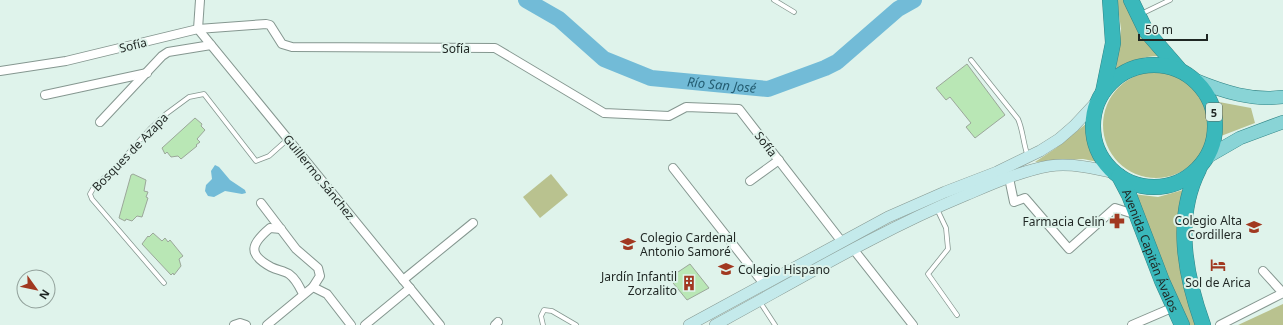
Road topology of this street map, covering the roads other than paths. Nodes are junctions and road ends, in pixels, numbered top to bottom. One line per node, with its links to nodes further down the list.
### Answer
1 (200, 0): 8 (street)
2 (774, 0): 6 (lane)
3 (1110, 0): 15 (highway)
4 (1131, 0): 7 (highway, 5)
5 (1170, 0): 7 (lane)
6 (794, 12)
7 (1137, 16): 11 (highway, 5)
8 (198, 29): 9 (street, Guillermo Sánchez); 12 (street, Sofía); 22 (street, Sofía)
9 (211, 44): 13 (street); 20 (street, Guillermo Sánchez)
10 (971, 60): 21 (lane)
11 (1179, 70): 14 (highway, 5); 15 (highway)
12 (0, 71)
13 (148, 73): 16 (street); 18 (street)
14 (1195, 80): 17 (main road); 23 (highway, 5)
15 (1102, 95): 21 (main road); 25 (highway)
16 (45, 96)
17 (1283, 98)
18 (100, 122)
19 (1283, 122): 23 (main road)
20 (288, 139): 36 (street, Guillermo Sánchez); 37 (lane, Bosques de Azapa)
21 (1028, 157): 33 (main road)
22 (779, 160): 27 (street); 33 (street, Sofía)
23 (1204, 161): 25 (highway); 60 (highway, Avenida Capitán Ávalos / 5)
24 (673, 168): 38 (street)
25 (1117, 174): 26 (main road); 30 (highway, Avenida Capitán Ávalos)
26 (1009, 178): 29 (main road); 30 (street)
27 (750, 181)
28 (261, 203): 32 (street)
29 (936, 208): 34 (main road); 45 (lane)
30 (1137, 215): 44 (highway, Avenida Capitán Ávalos)
31 (473, 223): 36 (street)
32 (281, 229): 39 (street); 42 (street)
33 (842, 242): 38 (main road)
34 (854, 250): 43 (main road); 57 (street)
35 (1263, 271): 41 (street)
36 (403, 280): 40 (street, Guillermo Sánchez)
37 (164, 282)
38 (764, 284): 55 (main road)
39 (313, 287): 42 (street); 50 (street)
40 (410, 288): 51 (street); 52 (street, Guillermo Sánchez)
41 (1283, 293): 61 (street)
42 (303, 294): 49 (street)
43 (759, 301): 46 (lane); 56 (main road)
44 (1174, 308): 58 (street); 59 (highway, Avenida Capitán Ávalos)
45 (957, 315)
46 (772, 324)
47 (234, 325): 48 (street)
48 (246, 325)
49 (267, 325)
50 (351, 325)
51 (365, 325)
52 (440, 325)
53 (543, 325): 54 (lane)
54 (576, 325)
55 (689, 325)
56 (715, 325)
57 (913, 325)
58 (1132, 325)
59 (1182, 325)
60 (1203, 325)
61 (1220, 325)

